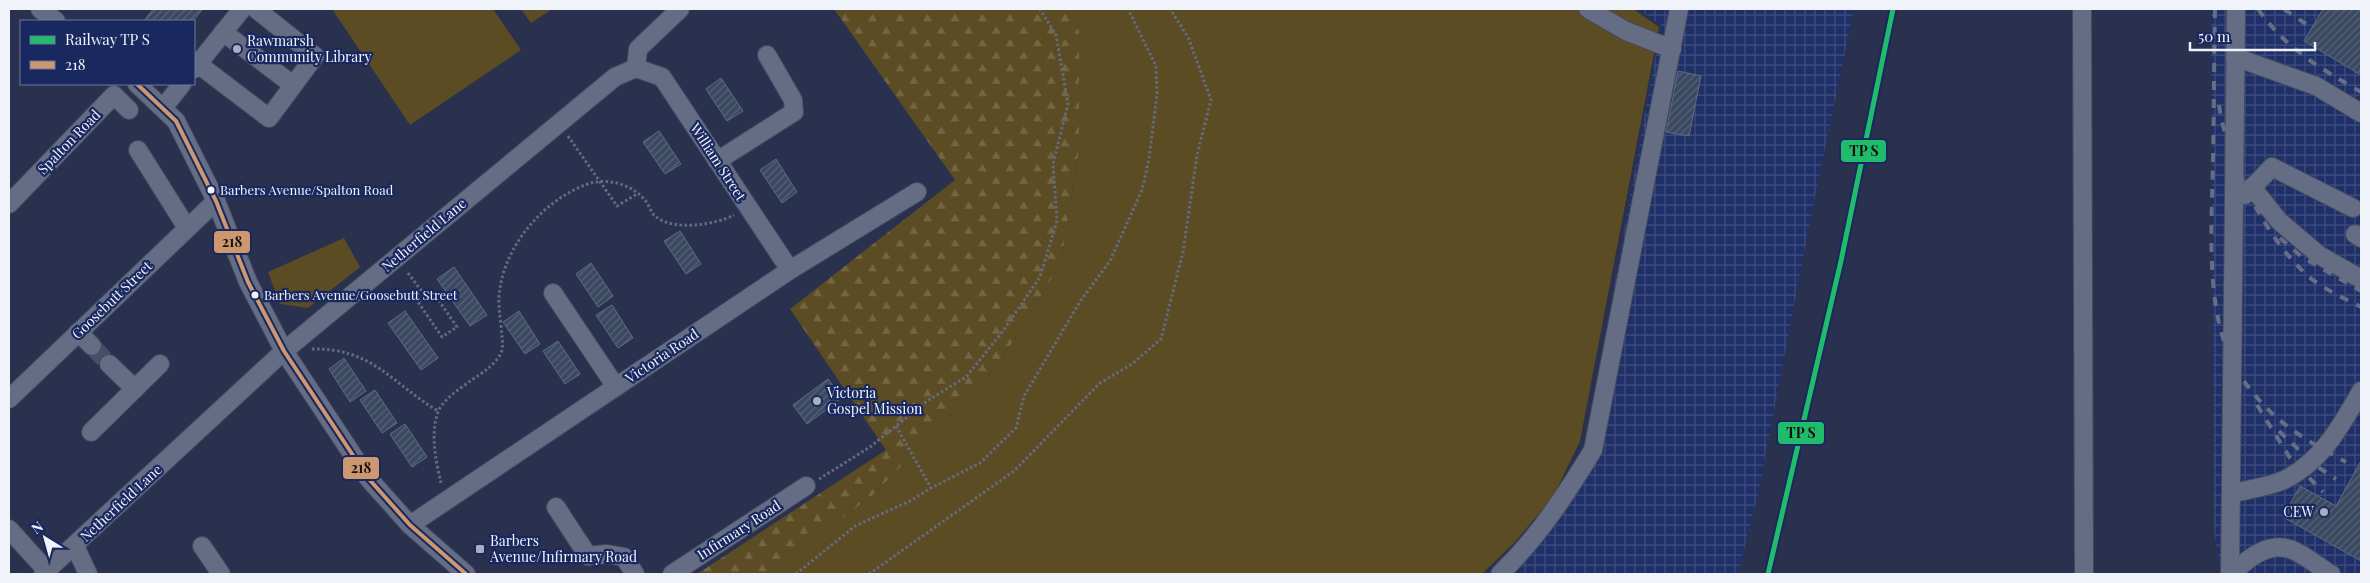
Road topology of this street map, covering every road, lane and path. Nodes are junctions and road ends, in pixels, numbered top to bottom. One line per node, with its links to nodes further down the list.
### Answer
1 (40, 9): 12 (street)
2 (242, 9): 13 (street)
3 (256, 9): 21 (street)
4 (680, 9): 18 (street)
5 (1040, 9): 52 (path)
6 (1128, 9): 55 (path)
7 (1170, 9): 69 (path)
8 (1588, 9): 14 (street)
9 (1679, 9): 14 (street)
10 (2082, 9): 71 (street)
11 (2236, 9): 16 (street)
12 (55, 20)
13 (223, 32): 17 (street); 21 (street)
14 (1672, 49): 70 (street)
15 (767, 55): 27 (street)
16 (2235, 57): 24 (street); 33 (street)
17 (196, 66): 21 (street)
18 (636, 68): 25 (street, Netherfield Lane); 27 (street, William Street)
19 (138, 85): 22 (street)
20 (181, 85): 22 (street)
21 (293, 85)
22 (163, 108): 31 (street)
23 (130, 110): 32 (street, Spalton Road)
24 (2361, 113)
25 (558, 124): 30 (path); 44 (street, Netherfield Lane)
26 (138, 150): 35 (street)
27 (717, 161): 36 (street, William Street)
28 (2252, 187): 33 (street); 34 (street); 38 (street)
29 (917, 192): 36 (street, Victoria Road)
30 (637, 194)
31 (216, 201): 35 (street, Goosebutt Street); 44 (street)
32 (9, 204)
33 (2234, 205): 56 (street)
34 (2353, 208)
35 (187, 228): 41 (street, Goosebutt Street)
36 (790, 270): 47 (street, Victoria Road)
37 (408, 273): 40 (path)
38 (2361, 279)
39 (553, 293): 47 (street)
40 (426, 297): 40 (path)
41 (78, 332): 42 (street); 50 (street, Goosebutt Street)
42 (92, 346)
43 (311, 349): 51 (path)
44 (284, 351): 58 (street); 60 (street, Netherfield Lane)
45 (109, 364): 48 (street)
46 (160, 364): 48 (street)
47 (616, 387): 58 (street, Victoria Road)
48 (135, 389): 53 (street)
49 (2361, 391): 56 (street)
50 (9, 399)
51 (438, 411)
52 (896, 426): 54 (path); 55 (path)
53 (91, 432)
54 (806, 486): 67 (street, Infirmary Road)
55 (931, 488): 68 (path)
56 (2231, 494): 72 (street)
57 (556, 507): 66 (street)
58 (410, 525): 65 (street)
59 (9, 529): 62 (street)
60 (75, 546): 62 (street, Netherfield Lane); 63 (street)
61 (202, 546): 64 (street)
62 (45, 573)
63 (88, 574)
64 (221, 574)
65 (466, 574)
66 (635, 574)
67 (672, 574)
68 (796, 574)
69 (869, 574)
70 (1500, 574)
71 (2084, 574)
72 (2231, 574): 73 (street)
73 (2331, 574)

